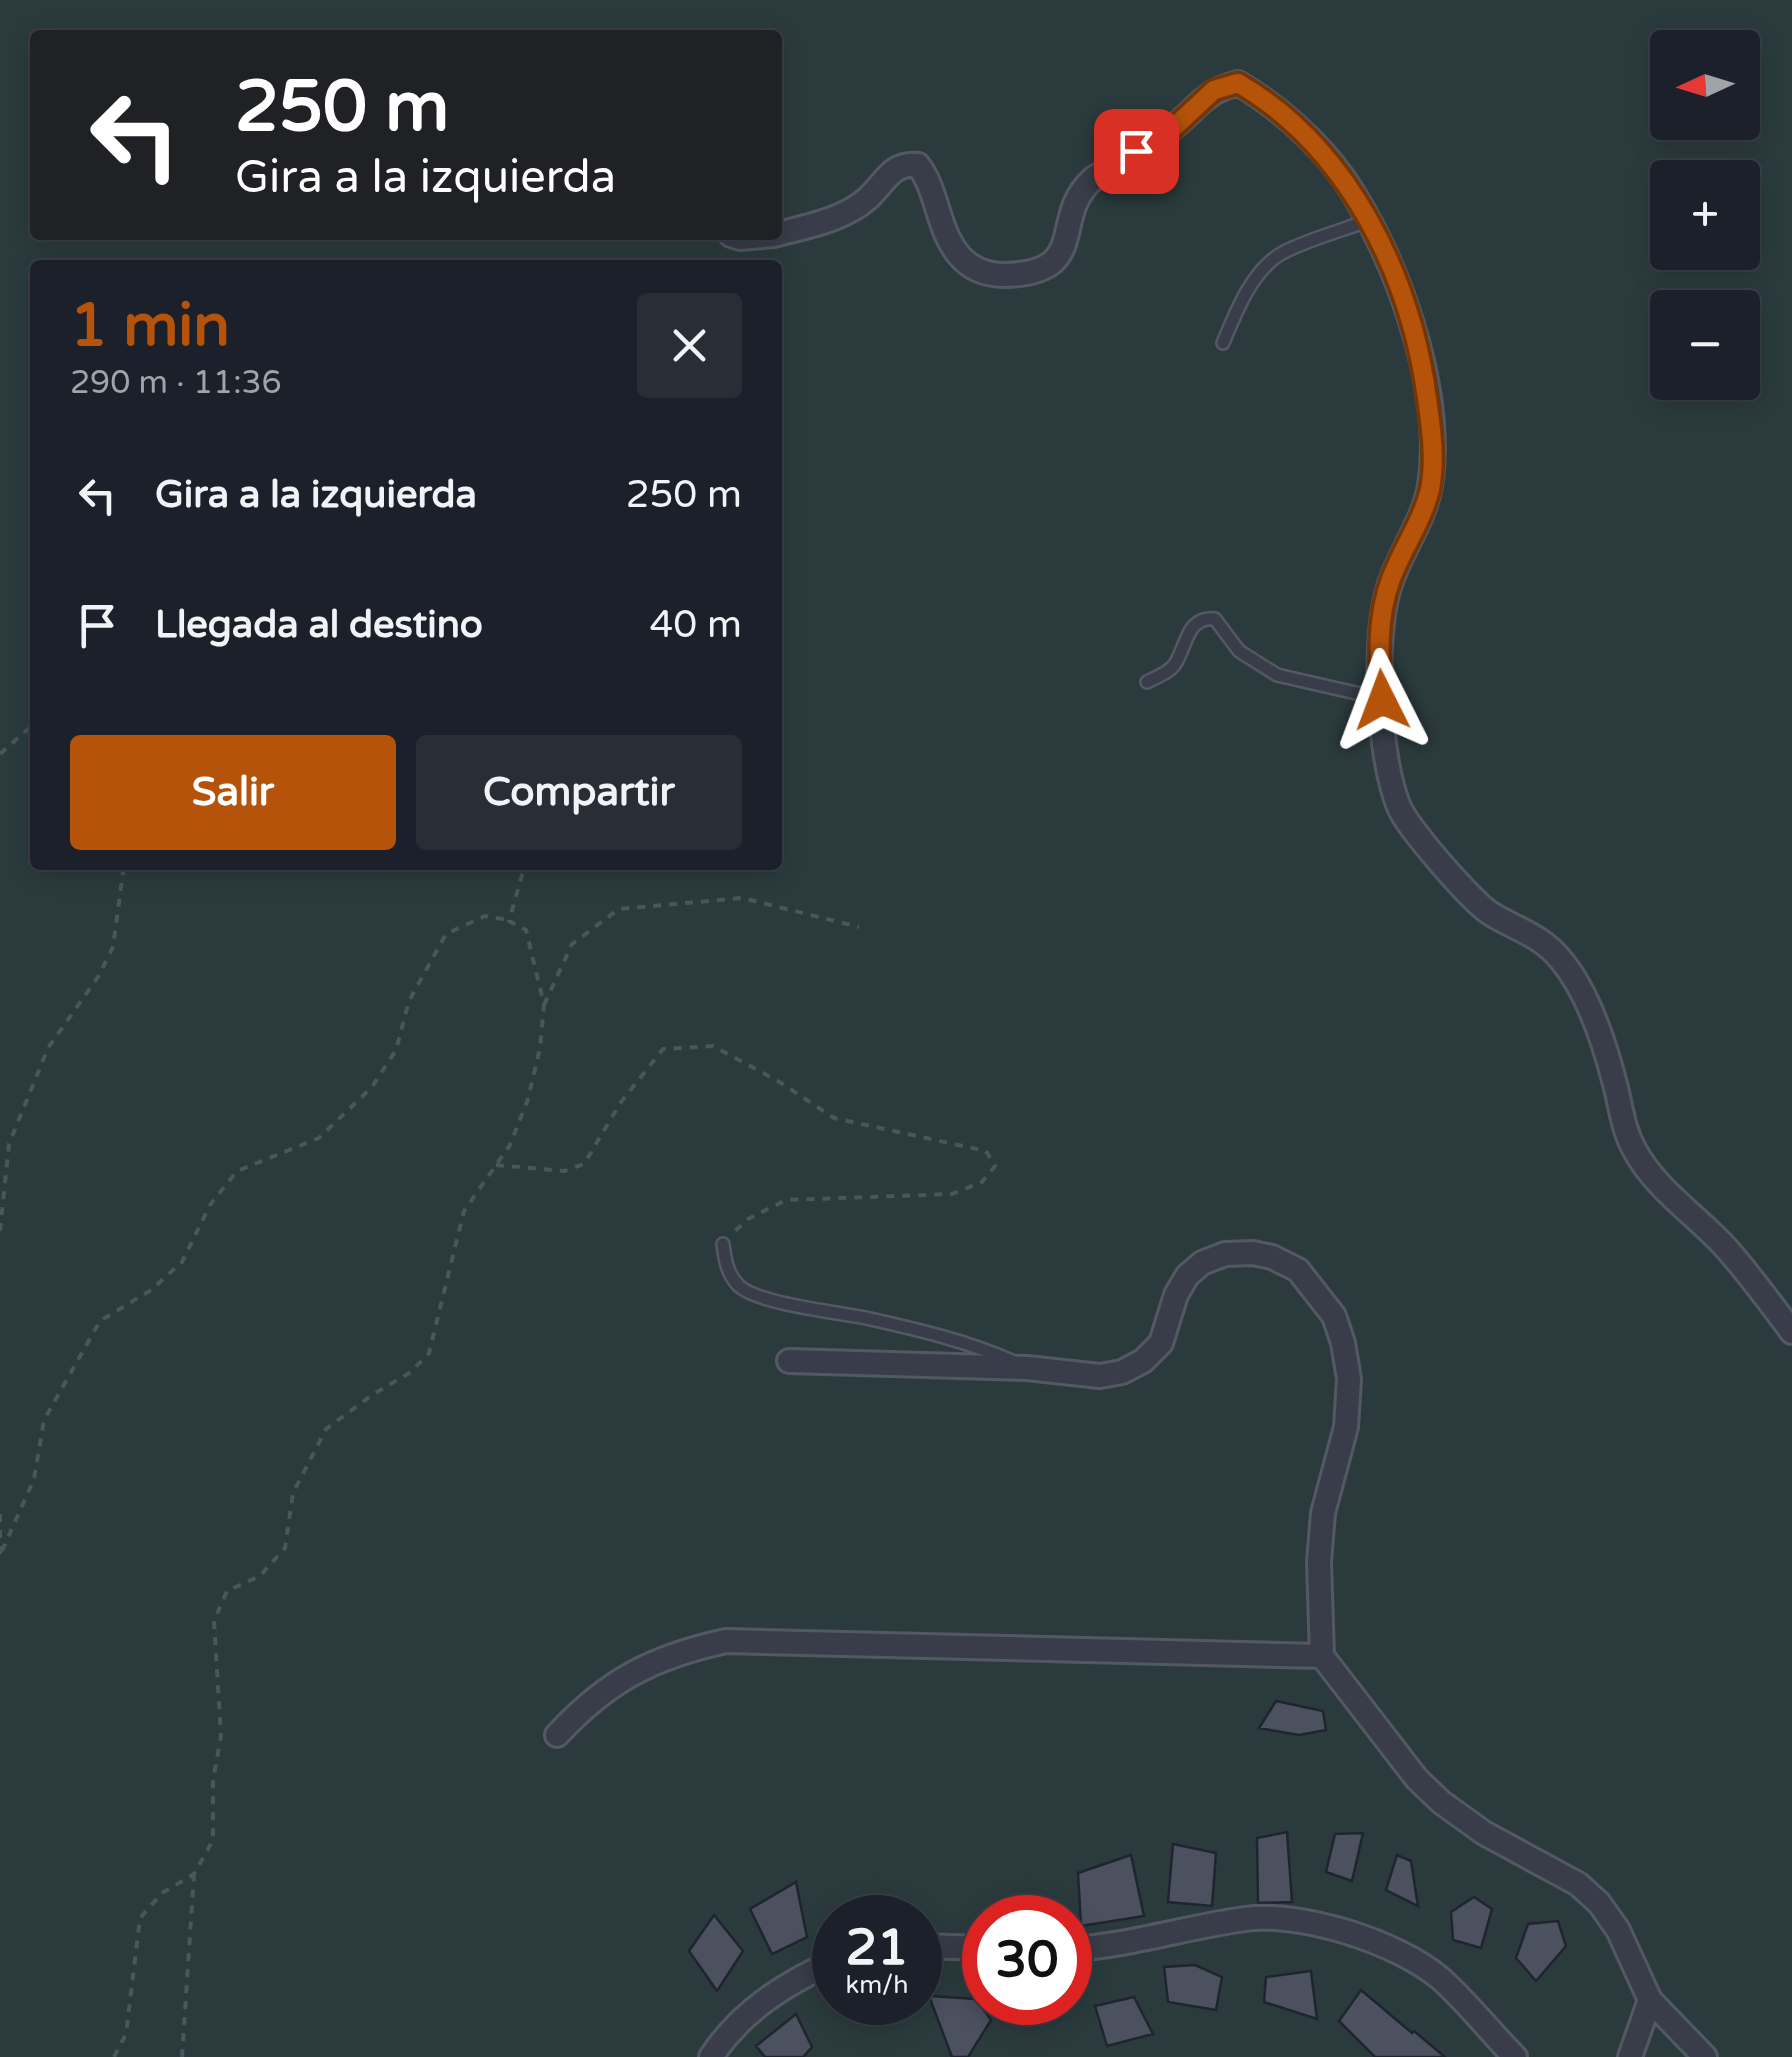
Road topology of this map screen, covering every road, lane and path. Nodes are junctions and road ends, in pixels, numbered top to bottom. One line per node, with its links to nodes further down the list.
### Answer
1 (1367, 220): 2 (street); 3 (lane); 5 (street)
2 (782, 232)
3 (1223, 344)
4 (1147, 682): 5 (lane)
5 (1382, 700): 16 (street)
6 (30, 727): 7 (path)
7 (0, 754)
8 (123, 870): 14 (path)
9 (523, 870): 10 (path)
10 (508, 920): 12 (path); 20 (path)
11 (859, 927): 12 (path)
12 (544, 1005): 13 (path)
13 (496, 1165): 15 (path); 23 (path)
14 (0, 1232)
15 (723, 1244): 18 (lane)
16 (1792, 1332)
17 (789, 1361): 18 (street)
18 (1027, 1368): 21 (street)
19 (0, 1514): 20 (path)
20 (1, 1552)
21 (1322, 1656): 22 (street); 26 (street)
22 (556, 1734)
23 (194, 1874): 27 (path); 28 (path)
24 (1092, 1948): 30 (street)
25 (812, 1972): 29 (street)
26 (1650, 2000): 31 (street); 32 (street)
27 (114, 2057)
28 (182, 2057)
29 (711, 2057)
30 (1515, 2057)
31 (1630, 2057)
32 (1705, 2057)

